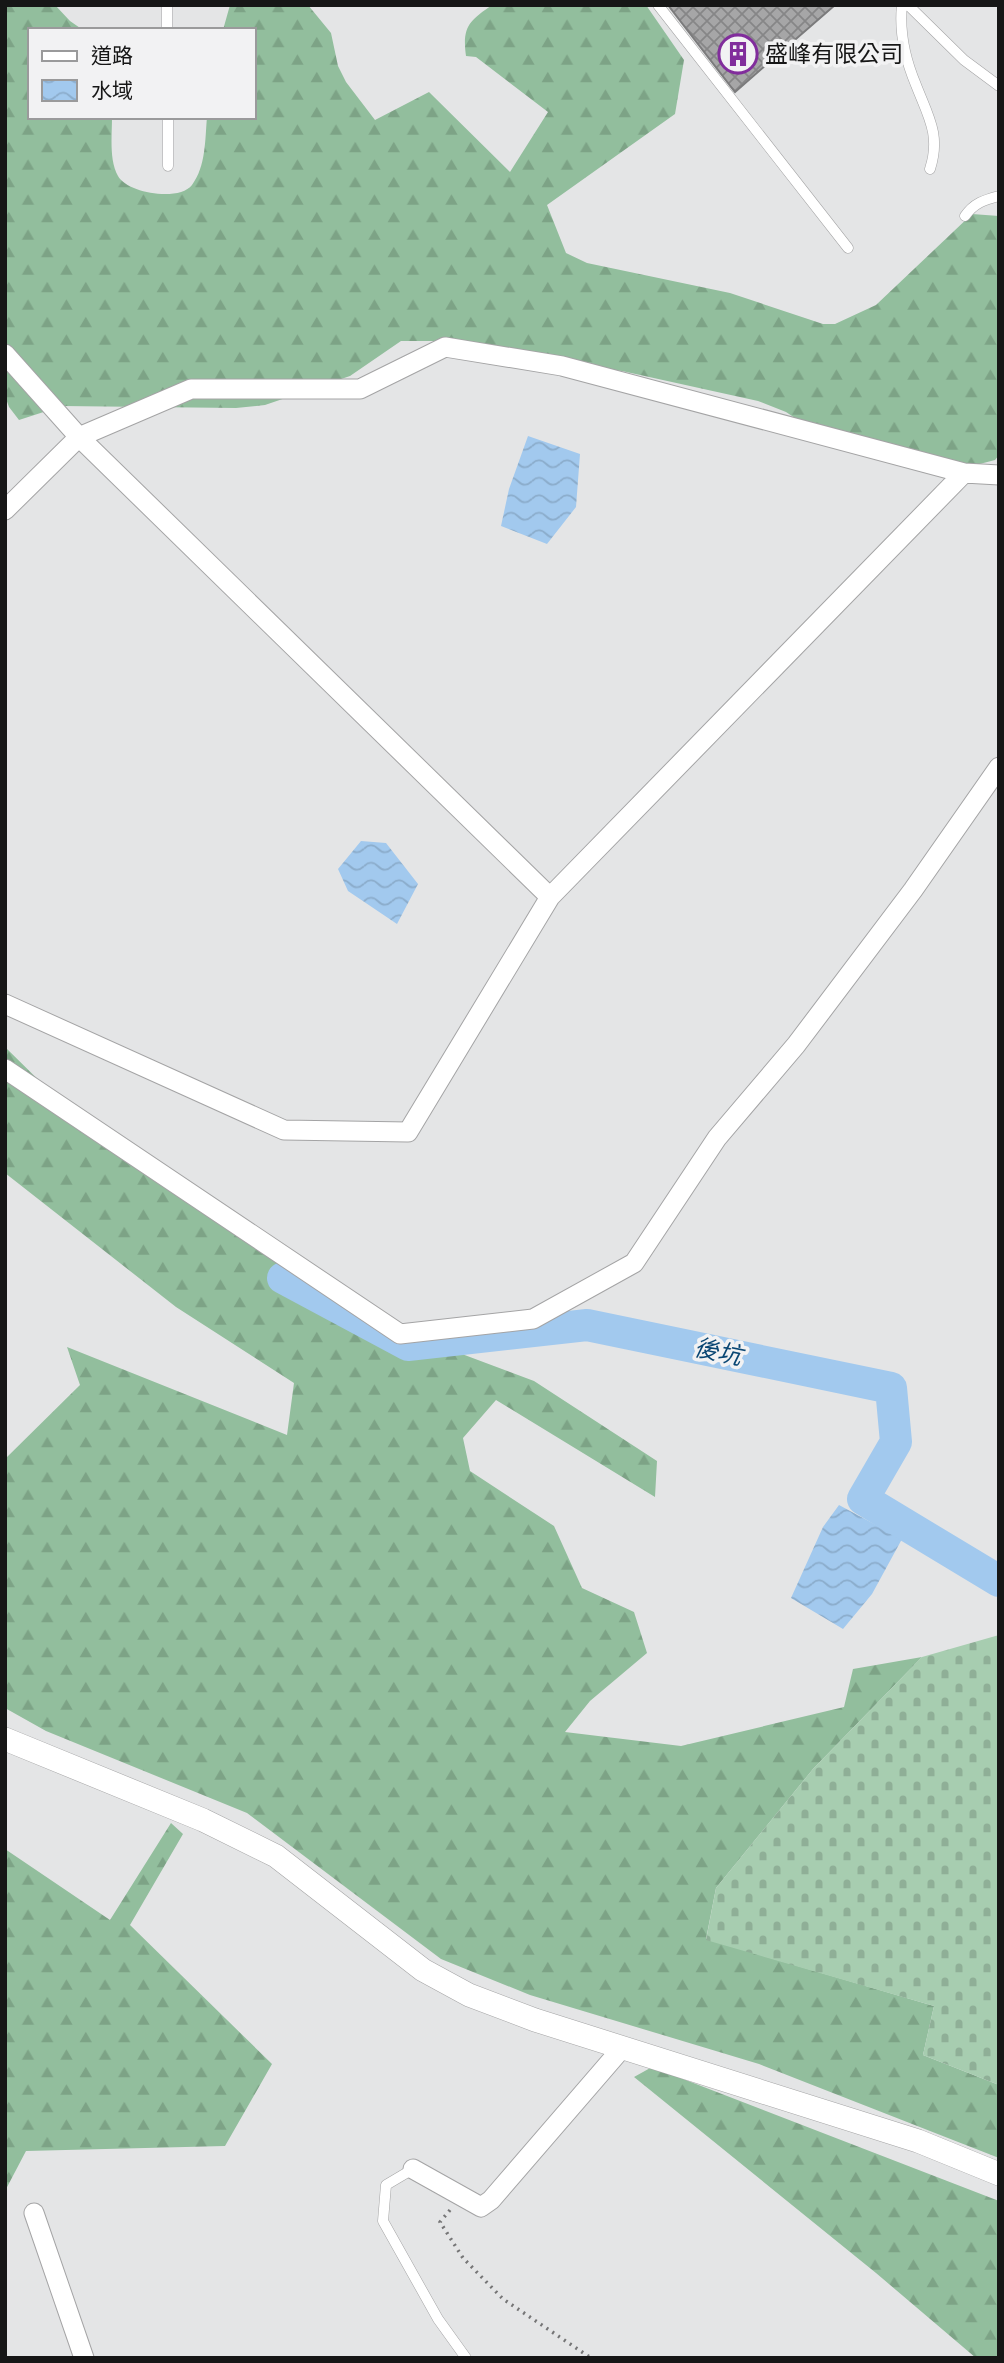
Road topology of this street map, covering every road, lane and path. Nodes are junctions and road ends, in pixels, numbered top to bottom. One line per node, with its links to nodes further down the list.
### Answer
1 (167, 5): 5 (lane)
2 (658, 5): 12 (lane)
3 (902, 5): 9 (lane)
4 (908, 5): 6 (lane)
5 (167, 28)
6 (999, 86)
7 (168, 119): 8 (lane)
8 (168, 166)
9 (930, 169)
10 (999, 196): 11 (lane)
11 (965, 216)
12 (848, 248)
13 (5, 354): 14 (street)
14 (79, 436): 15 (street); 17 (street); 19 (street)
15 (964, 473): 16 (street); 19 (street)
16 (999, 475)
17 (5, 510)
18 (999, 767): 21 (street)
19 (550, 897): 20 (street)
20 (5, 1004)
21 (5, 1069)
22 (5, 1739): 23 (street)
23 (623, 2047): 25 (street); 26 (street)
24 (413, 2169): 26 (street); 29 (lane)
25 (999, 2174)
26 (461, 2194): 30 (path)
27 (34, 2213): 28 (street)
28 (85, 2358)
29 (466, 2358)
30 (591, 2358)

